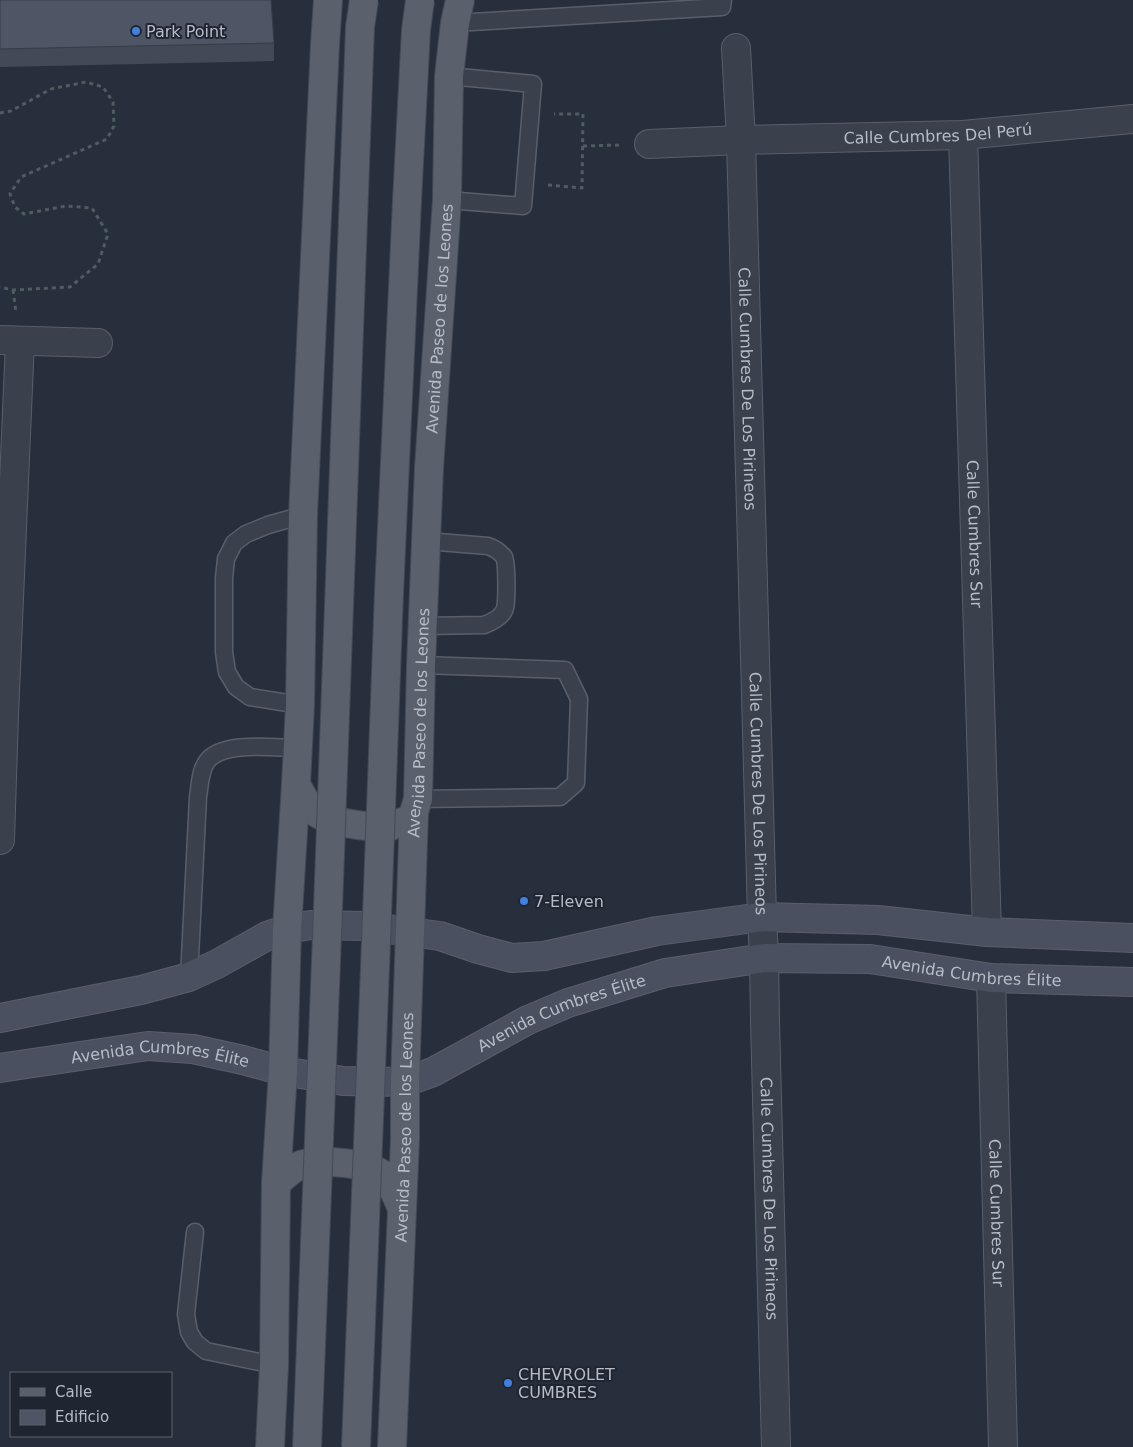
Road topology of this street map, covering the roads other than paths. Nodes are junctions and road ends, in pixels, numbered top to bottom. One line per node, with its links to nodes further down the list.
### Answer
1 (328, 0): 15 (main road)
2 (364, 0): 42 (main road, bridge)
3 (420, 0): 43 (main road, bridge)
4 (723, 0): 5 (lane)
5 (458, 12): 7 (main road, Avenida Paseo de los Leones)
6 (736, 48): 10 (street, Calle Cumbres De Los Pirineos)
7 (449, 76): 12 (main road, Avenida Paseo de los Leones); 12 (lane)
8 (1133, 120): 9 (street, Calle Cumbres Del Perú)
9 (963, 135): 10 (street, Calle Cumbres Del Perú); 26 (street, Calle Cumbres Sur)
10 (742, 140): 11 (street, Calle Cumbres Del Perú); 24 (street, Calle Cumbres De Los Pirineos)
11 (649, 144)
12 (447, 200): 16 (main road, Avenida Paseo de los Leones)
13 (10, 341): 14 (street); 23 (street)
14 (98, 342)
15 (304, 515): 19 (main road); 19 (lane)
16 (426, 541): 17 (main road, Avenida Paseo de los Leones); 17 (lane)
17 (423, 626): 18 (main road, Avenida Paseo de los Leones)
18 (421, 665): 22 (main road, Avenida Paseo de los Leones); 22 (lane)
19 (300, 705): 20 (main road)
20 (298, 748): 21 (main road); 30 (lane)
21 (296, 784): 22 (main road); 25 (main road)
22 (416, 806): 27 (main road, Avenida Paseo de los Leones)
23 (0, 840)
24 (762, 917): 26 (street); 27 (street); 29 (street, Calle Cumbres De Los Pirineos)
25 (287, 929): 27 (street); 30 (street); 35 (main road)
26 (987, 932): 28 (street)
27 (411, 933): 36 (main road, Avenida Paseo de los Leones)
28 (1133, 938)
29 (764, 958): 31 (street, Avenida Cumbres Élite); 36 (street, Avenida Cumbres Élite); 45 (street, Calle Cumbres De Los Pirineos)
30 (189, 977): 33 (street)
31 (991, 978): 32 (street, Avenida Cumbres Élite); 46 (street, Calle Cumbres Sur)
32 (1133, 982)
33 (0, 1018)
34 (0, 1068): 35 (street, Avenida Cumbres Élite)
35 (283, 1071): 36 (street, Avenida Cumbres Élite); 37 (main road)
36 (405, 1082): 38 (main road, Avenida Paseo de los Leones)
37 (276, 1183): 38 (main road); 40 (main road)
38 (402, 1210): 44 (main road, Avenida Paseo de los Leones)
39 (196, 1232): 40 (lane)
40 (274, 1366): 41 (main road)
41 (270, 1447)
42 (307, 1447)
43 (356, 1447)
44 (392, 1447)
45 (776, 1447)
46 (1003, 1447)

